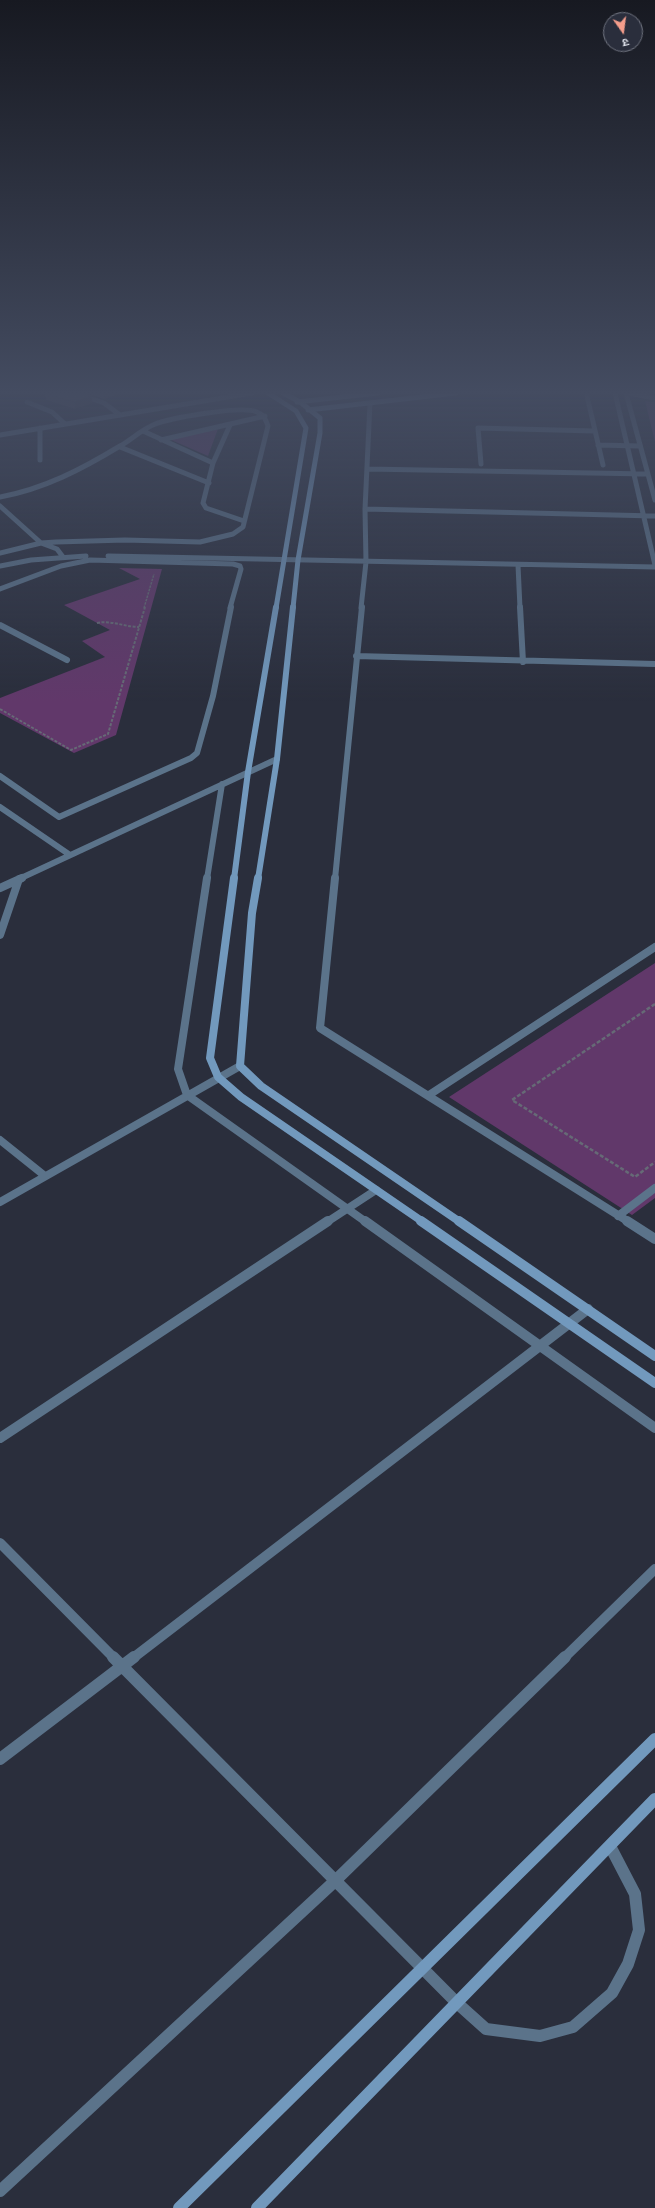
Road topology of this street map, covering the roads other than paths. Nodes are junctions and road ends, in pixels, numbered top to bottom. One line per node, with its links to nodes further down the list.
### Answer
1 (205, 496): 11 (street)
2 (250, 496): 11 (street)
3 (294, 496): 16 (street)
4 (309, 496): 17 (street)
5 (366, 496): 8 (street)
6 (639, 496): 9 (street)
7 (0, 506): 12 (street)
8 (365, 510): 9 (street); 18 (street)
9 (644, 516): 10 (street); 21 (street)
10 (655, 516)
11 (244, 520): 12 (street)
12 (41, 543): 13 (street); 14 (street); 15 (street)
13 (0, 553)
14 (30, 556): 15 (street); 20 (street)
15 (63, 557): 16 (street)
16 (283, 560): 17 (street); 29 (street)
17 (298, 560): 18 (street); 28 (street)
18 (366, 562): 19 (street); 24 (street)
19 (518, 565): 21 (street); 26 (street)
20 (0, 566)
21 (655, 566)
22 (0, 589): 30 (street)
23 (0, 625): 25 (street)
24 (356, 656): 26 (street); 41 (street)
25 (67, 660)
26 (523, 662): 27 (street)
27 (655, 664)
28 (277, 759): 29 (street); 38 (street)
29 (248, 772): 31 (street); 39 (street)
30 (0, 776)
31 (222, 784): 33 (street); 40 (street)
32 (0, 807): 33 (street)
33 (70, 855): 34 (street)
34 (19, 879): 35 (street); 36 (street)
35 (0, 888)
36 (0, 935)
37 (655, 947): 41 (street)
38 (240, 1066): 39 (street); 50 (street)
39 (218, 1077): 40 (street); 45 (street)
40 (187, 1095): 43 (street); 47 (street)
41 (429, 1095): 48 (street)
42 (0, 1140): 43 (street)
43 (45, 1176): 46 (street)
44 (655, 1188): 48 (street)
45 (376, 1190): 47 (street); 51 (street)
46 (0, 1202)
47 (348, 1210): 52 (street); 56 (street)
48 (618, 1216): 49 (street)
49 (655, 1239)
50 (588, 1310): 51 (street); 53 (street)
51 (569, 1324): 52 (street); 54 (street)
52 (539, 1347): 55 (street); 59 (street)
53 (655, 1356)
54 (655, 1383)
55 (655, 1428)
56 (0, 1438)
57 (0, 1543): 59 (street)
58 (655, 1569): 64 (street)
59 (122, 1666): 61 (street); 64 (street)
60 (655, 1739): 65 (street)
61 (0, 1759)
62 (655, 1799): 63 (street)
63 (610, 1846): 66 (street); 66 (street)
64 (335, 1881): 65 (street); 67 (street)
65 (423, 1969): 66 (street); 68 (street)
66 (457, 2003): 69 (street)
67 (0, 2191)
68 (179, 2208)
69 (257, 2208)

